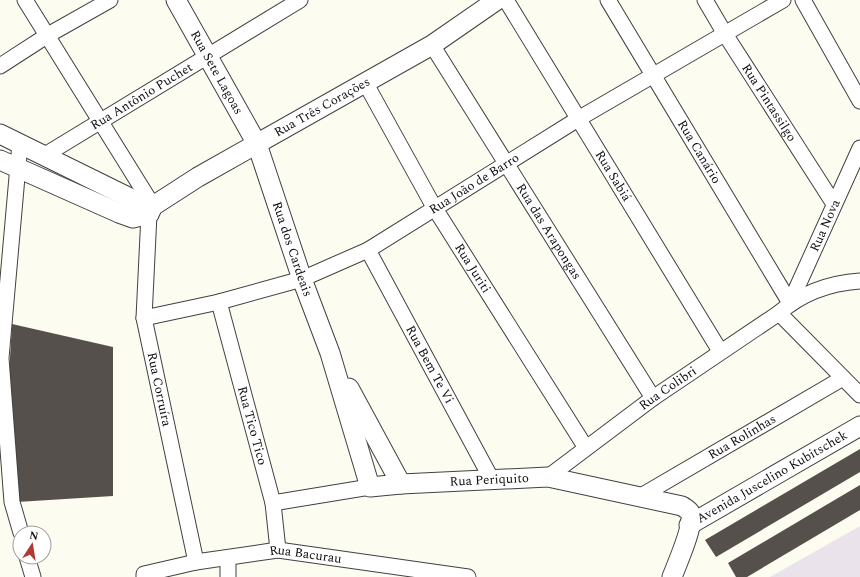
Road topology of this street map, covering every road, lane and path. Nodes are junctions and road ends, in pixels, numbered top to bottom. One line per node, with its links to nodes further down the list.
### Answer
1 (26, 0): 12 (street)
2 (110, 0): 12 (street)
3 (176, 0): 14 (street, Rua Sete Lagoas)
4 (300, 0): 14 (street, Rua Antônio Puchet)
5 (497, 0): 13 (street, Rua Três Corações)
6 (506, 0): 19 (street, Rua Sabiá)
7 (608, 0): 16 (street, Rua Canário)
8 (705, 0): 11 (street, Rua Pintassilgo)
9 (783, 0): 11 (street, Rua João de Barro)
10 (803, 0): 18 (street)
11 (725, 34): 16 (street, Rua João de Barro); 30 (street, Rua Pintassilgo)
12 (48, 35): 15 (street); 20 (street)
13 (432, 45): 17 (street, Rua Três Corações); 27 (street, Rua das Arapongas)
14 (208, 55): 20 (street, Rua Antônio Puchet); 23 (street, Rua Sete Lagoas)
15 (0, 66)
16 (654, 74): 19 (street, Rua João de Barro); 37 (street, Rua Canário)
17 (366, 84): 23 (street, Rua Três Corações); 31 (street, Rua Juriti)
18 (860, 101)
19 (578, 119): 27 (street, Rua João de Barro); 40 (street, Rua Sabiá)
20 (100, 120): 25 (street, Rua Antônio Puchet); 32 (street)
21 (0, 134): 22 (street)
22 (20, 143): 25 (street); 28 (street)
23 (258, 144): 32 (street, Rua Três Corações); 34 (street, Rua dos Cardeais)
24 (860, 148): 29 (street, Rua Nova)
25 (45, 155): 32 (street)
26 (0, 160): 28 (street, Rua Três Corações)
27 (506, 165): 31 (street, Rua João de Barro); 44 (street, Rua das Arapongas)
28 (18, 168): 32 (street, Rua Três Corações); 53 (street)
29 (854, 173): 30 (street, Rua Nova)
30 (834, 204): 37 (street, Rua Nova)
31 (434, 207): 33 (street, Rua João de Barro); 46 (street, Rua Juriti)
32 (151, 210): 39 (street, Rua Corruíra)
33 (368, 250): 34 (street, Rua João de Barro); 48 (street, Rua Bem Te Vi)
34 (302, 279): 36 (street, Rua João de Barro); 41 (street, Rua dos Cardeais)
35 (860, 281): 37 (street)
36 (219, 302): 39 (street, Rua João de Barro); 52 (street, Rua Tico Tico)
37 (790, 303): 38 (street, Rua Colibri)
38 (779, 313): 40 (street, Rua Colibri); 42 (street)
39 (144, 318): 57 (street, Rua Corruíra)
40 (720, 351): 44 (street, Rua Colibri)
41 (330, 353): 49 (street, Rua dos Cardeais); 50 (street, Rua dos Cardeais)
42 (843, 378): 43 (street); 51 (street, Rua Rolinhas)
43 (860, 395)
44 (652, 398): 46 (street, Rua Colibri)
45 (860, 426): 54 (street, Avenida Juscelino Kubitschek)
46 (586, 448): 47 (street, Rua Colibri)
47 (548, 476): 48 (street, Rua Periquito); 51 (street, Rua Periquito)
48 (492, 480): 49 (street, Rua Periquito)
49 (401, 484): 50 (street, Rua Periquito)
50 (370, 487): 52 (street, Rua Periquito)
51 (641, 496): 54 (street, Rua Periquito)
52 (273, 503): 55 (street, Rua Tico Tico)
53 (18, 525)
54 (690, 525): 63 (street, Avenida Juscelino Kubitschek)
55 (278, 550): 56 (street, Rua Bacurau); 62 (street, Rua Bacurau)
56 (228, 558): 57 (street, Rua Bacurau); 61 (street)
57 (196, 562): 59 (street, Rua Bacurau)
58 (29, 565): 60 (street)
59 (144, 575)
60 (33, 577)
61 (228, 577)
62 (468, 577)
63 (672, 577)

